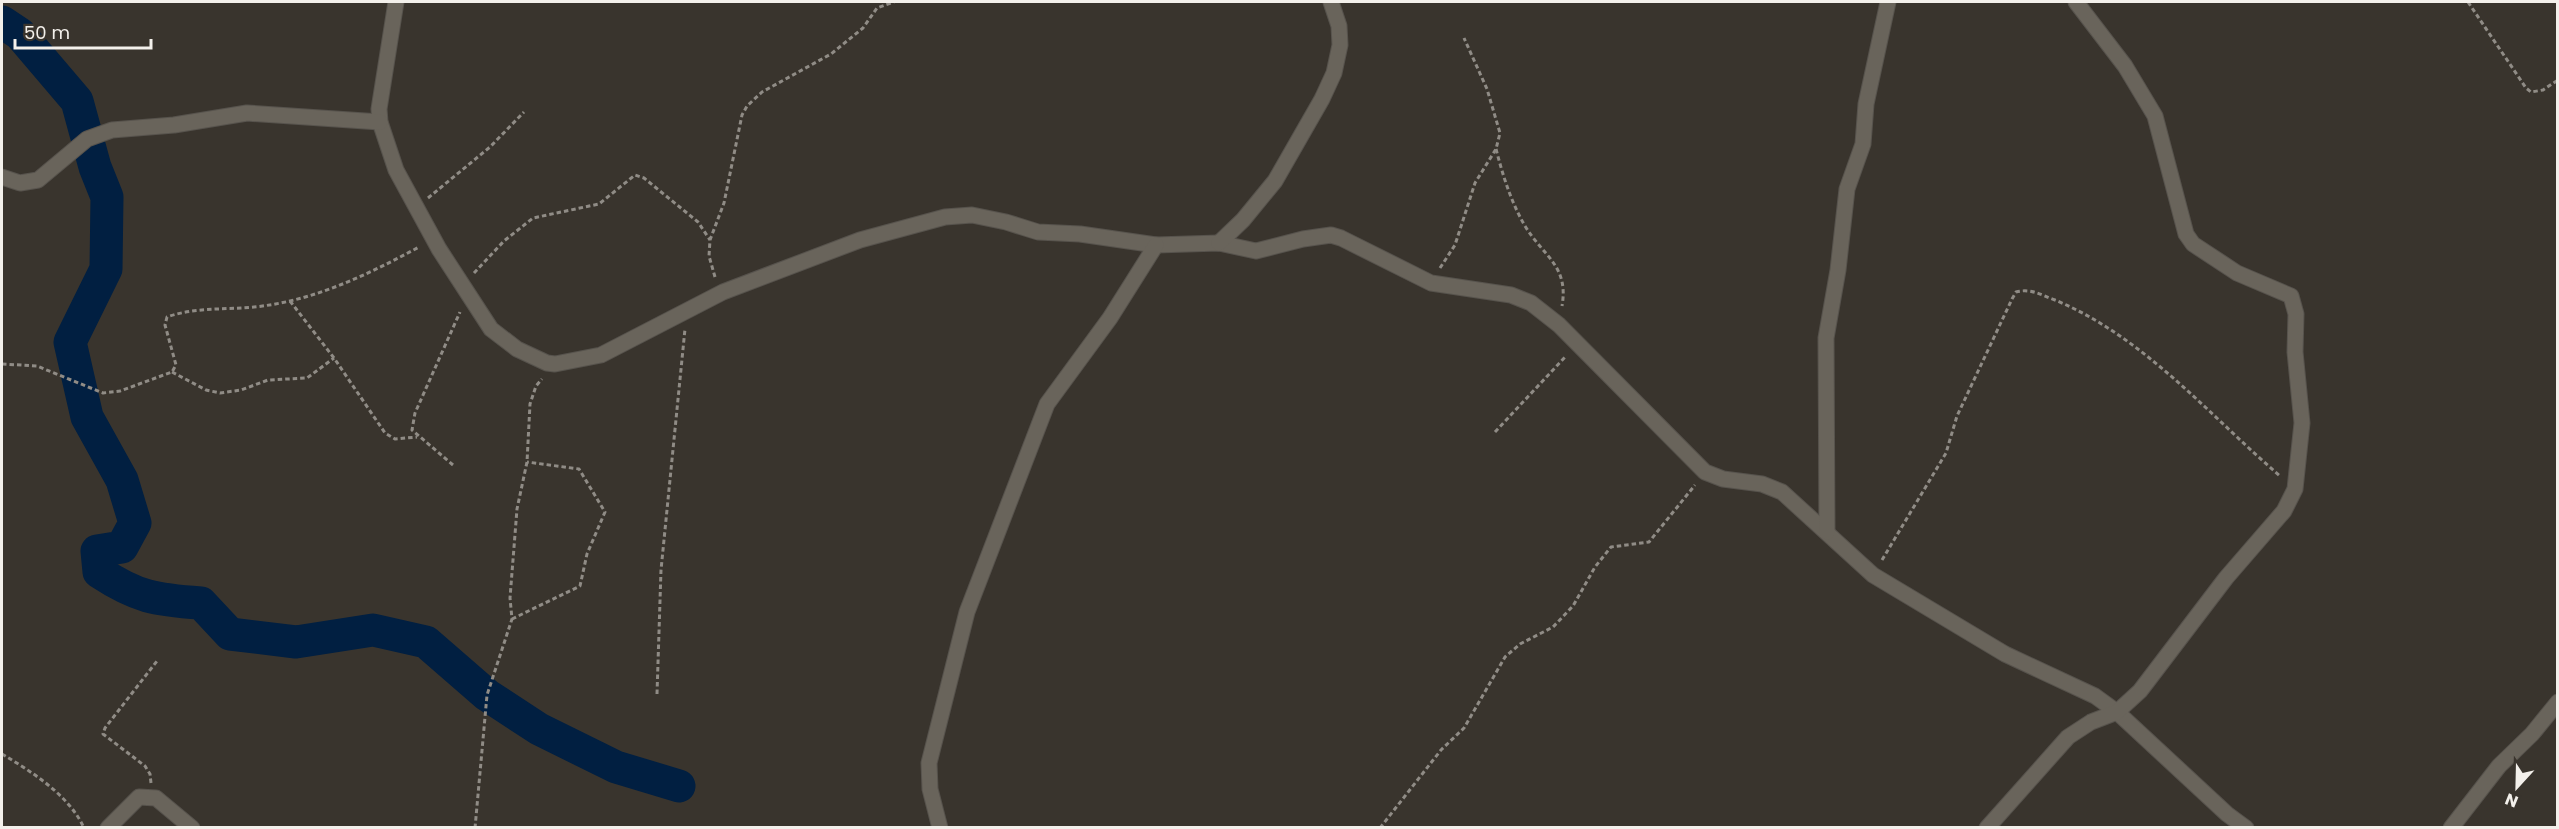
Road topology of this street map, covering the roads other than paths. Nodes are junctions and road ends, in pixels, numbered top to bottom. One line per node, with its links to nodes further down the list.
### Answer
1 (396, 2): 5 (street)
2 (1331, 2): 7 (street)
3 (1888, 2): 9 (street)
4 (2076, 2): 11 (street)
5 (380, 122): 6 (street); 8 (street)
6 (2, 177)
7 (1219, 243): 8 (street); 9 (street)
8 (1156, 245): 14 (street)
9 (1827, 531): 11 (street)
10 (2558, 702): 17 (street)
11 (2117, 712): 15 (street); 16 (street)
12 (108, 828): 13 (street)
13 (192, 828)
14 (940, 828)
15 (1987, 828)
16 (2246, 828)
17 (2451, 828)

